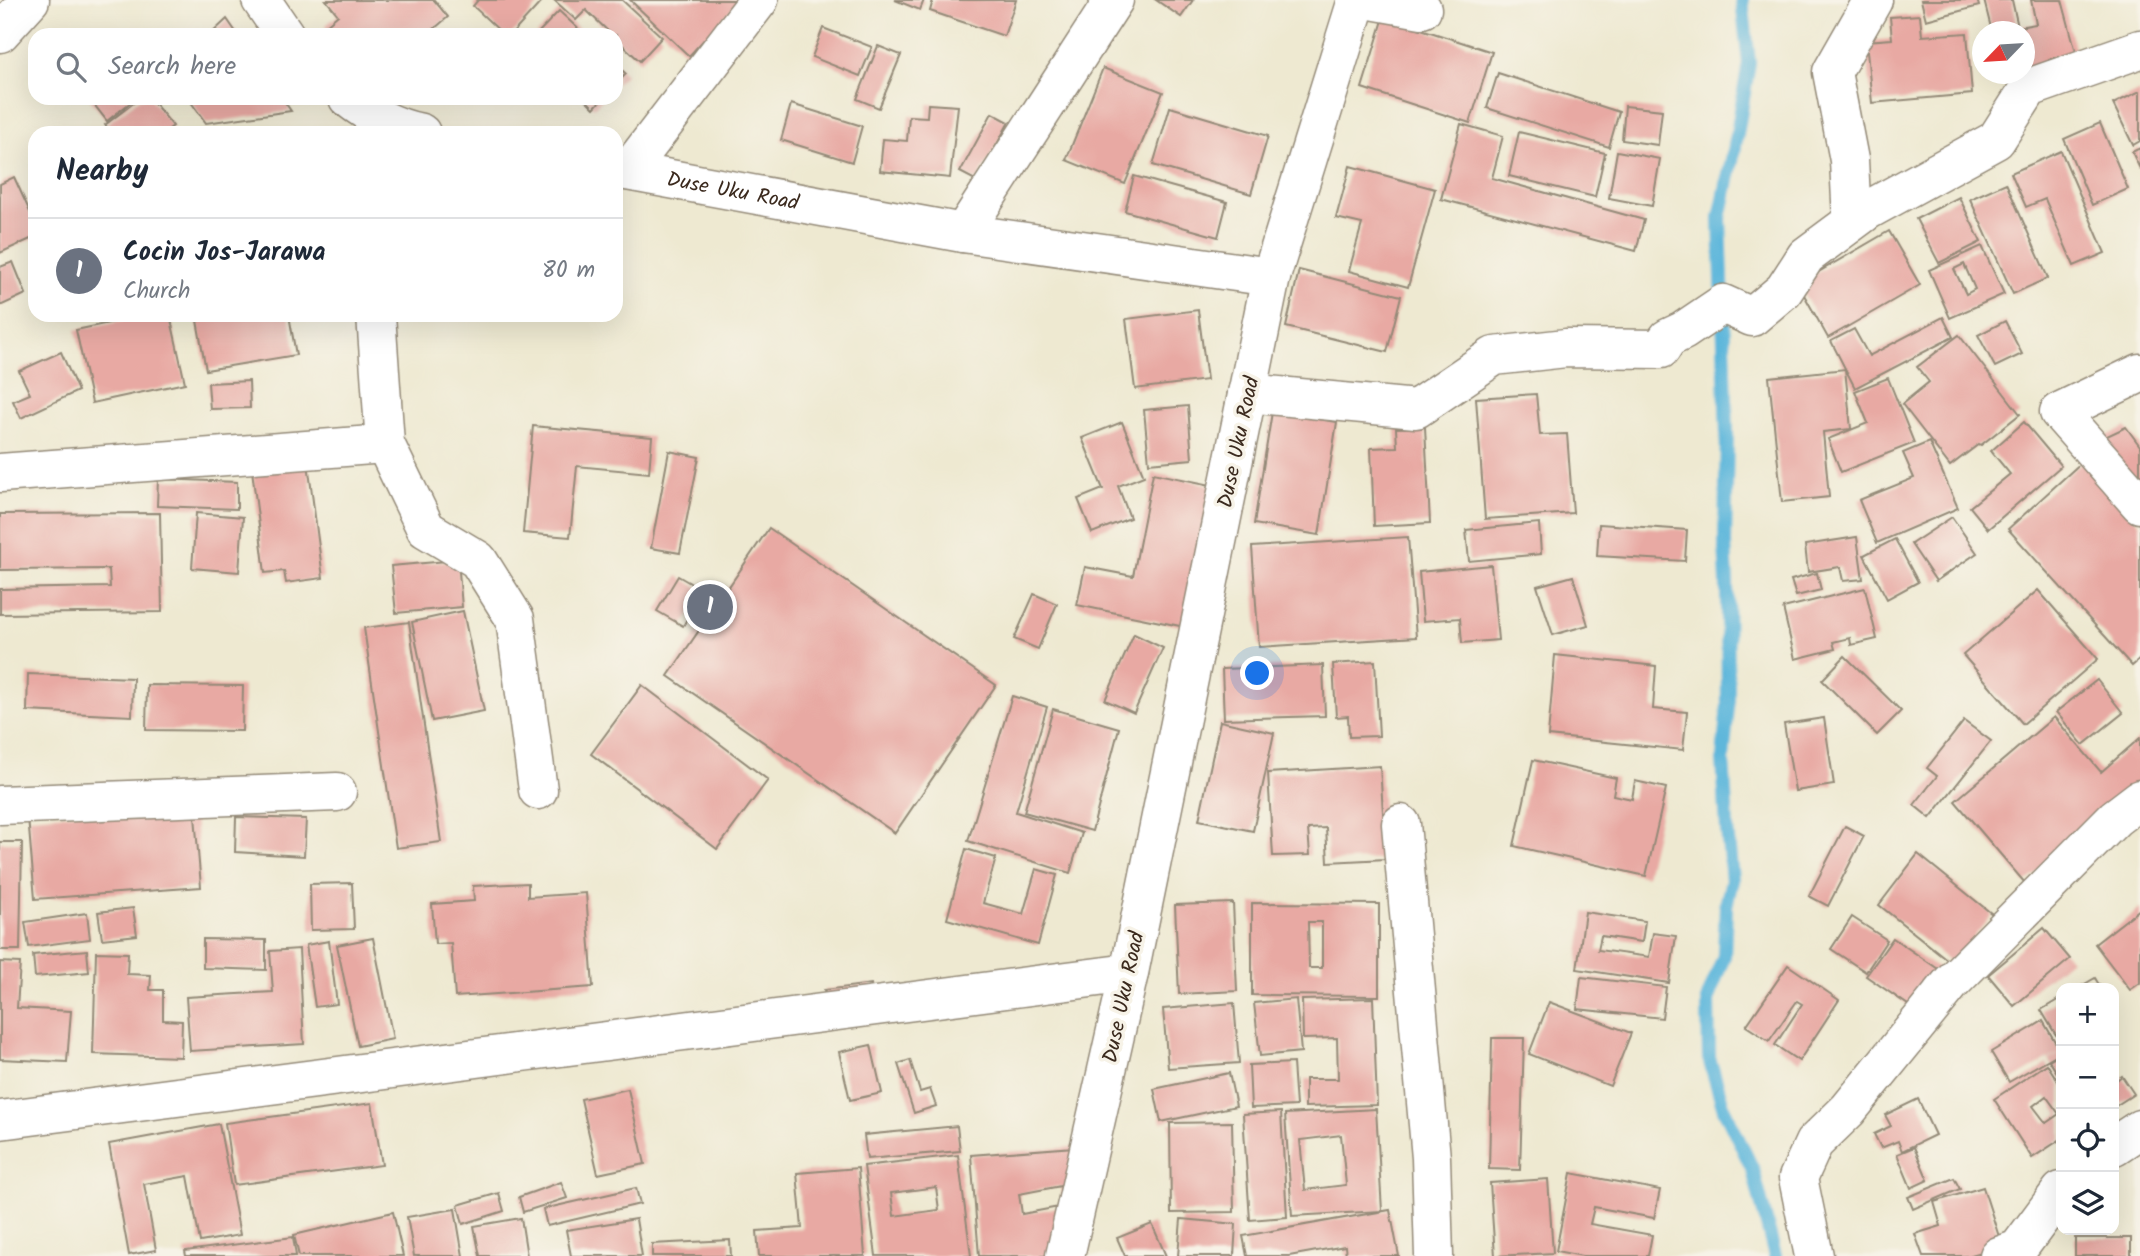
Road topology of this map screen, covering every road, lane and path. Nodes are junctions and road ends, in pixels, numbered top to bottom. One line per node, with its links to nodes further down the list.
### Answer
1 (30, 0): 10 (street)
2 (261, 0): 9 (street)
3 (759, 0): 14 (street)
4 (1114, 0): 17 (street)
5 (1357, 0): 18 (street)
6 (1371, 0): 8 (street)
7 (1873, 0): 16 (street)
8 (1422, 9)
9 (280, 28)
10 (0, 33)
11 (2140, 49): 16 (street)
12 (357, 113): 13 (street)
13 (394, 126)
14 (623, 169)
15 (623, 170): 17 (street, Duse Uku Road)
16 (1852, 221): 21 (street)
17 (963, 233): 18 (street, Duse Uku Road)
18 (1271, 277): 21 (street, Duse Uku Road)
19 (376, 322): 22 (street)
20 (2140, 373): 24 (street)
21 (1247, 393): 30 (street, Duse Uku Road)
22 (385, 444): 23 (street); 25 (street)
23 (0, 473)
24 (2140, 504)
25 (538, 790)
26 (337, 792): 28 (street)
27 (2140, 799): 37 (street)
28 (0, 805)
29 (1401, 824): 36 (street)
30 (1129, 973): 31 (street); 35 (street, Duse Uku Road)
31 (0, 1119)
32 (2140, 1129): 33 (street)
33 (2119, 1143)
34 (2056, 1198): 38 (street)
35 (1065, 1256)
36 (1434, 1256)
37 (1815, 1256)
38 (1999, 1256)

